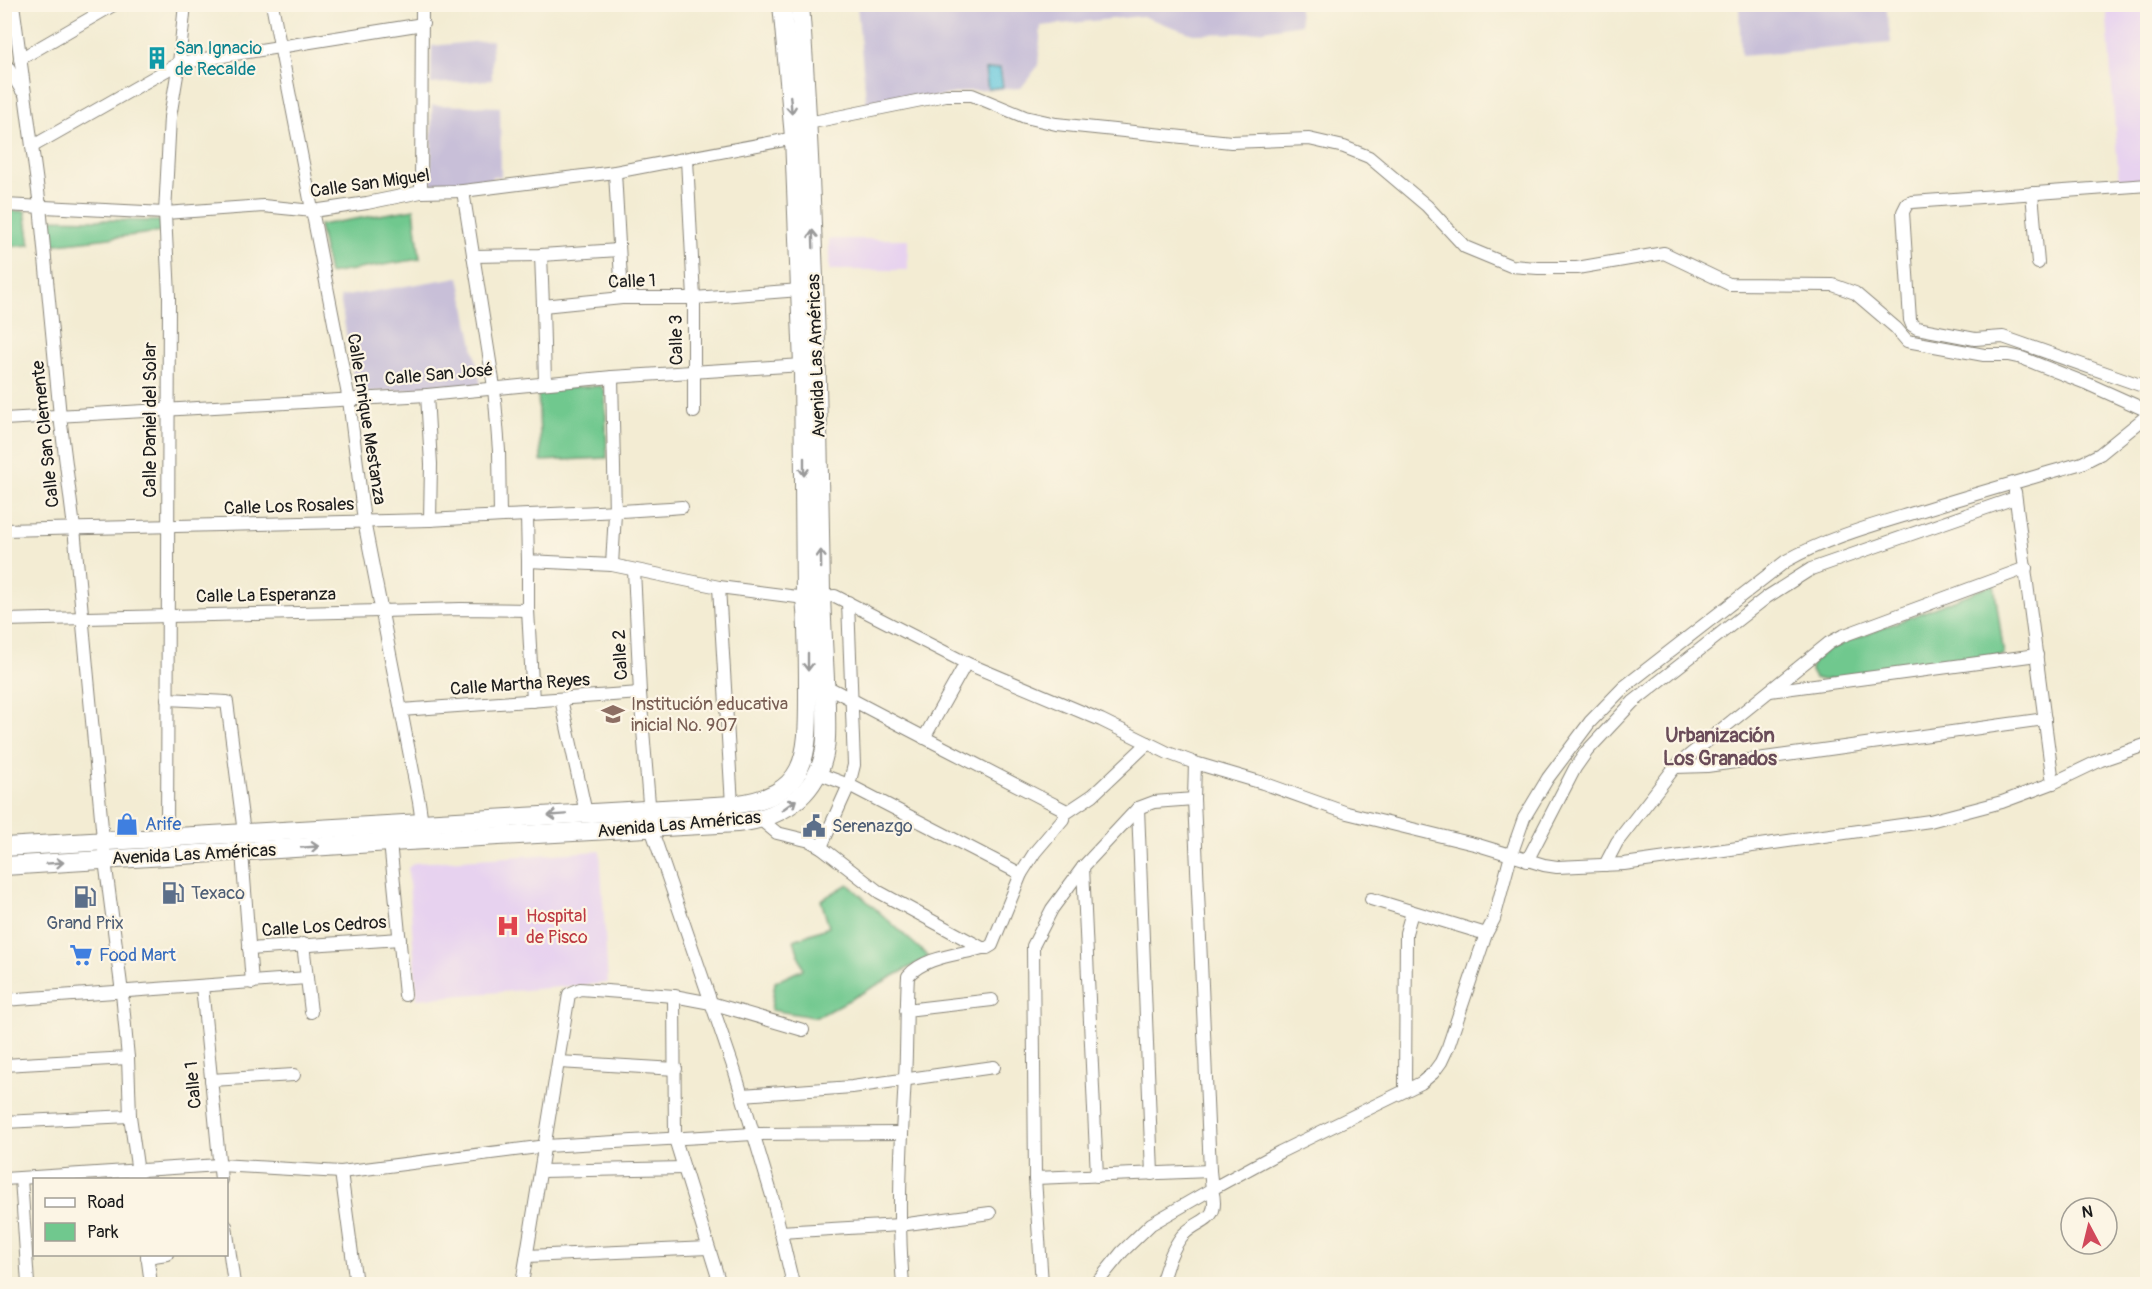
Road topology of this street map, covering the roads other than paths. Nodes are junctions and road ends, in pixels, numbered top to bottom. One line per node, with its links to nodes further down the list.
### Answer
1 (14, 4): 10 (street, Calle San Clemente)
2 (115, 4): 10 (street)
3 (184, 4): 12 (street, Calle Daniel del Solar)
4 (272, 4): 9 (street, Calle Enrique Mestanza)
5 (422, 4): 8 (street)
6 (782, 4): 13 (main road, Avenida Las Américas)
7 (800, 4): 13 (main road, Avenida Las Américas)
8 (423, 24): 9 (street); 21 (street)
9 (282, 47): 12 (street); 25 (street, Calle Enrique Mestanza)
10 (20, 59): 14 (street, Calle San Clemente)
11 (4, 61): 14 (street)
12 (179, 63): 16 (street); 26 (street, Calle Daniel del Solar)
13 (796, 63): 15 (main road, Avenida Las Américas)
14 (26, 97): 16 (street, Calle San Clemente)
15 (804, 132): 17 (street, Calle San Miguel); 31 (main road, Avenida Las Américas); 45 (street, Calle San Miguel); 64 (main road, Avenida Las Américas, one-way to 15)
16 (33, 146): 24 (street, Calle San Clemente)
17 (687, 159): 18 (street, Calle San Miguel); 33 (street, Calle 3)
18 (615, 172): 20 (street, Calle San Miguel); 27 (street)
19 (2148, 185): 22 (street)
20 (463, 191): 21 (street, Calle San Miguel); 29 (street)
21 (421, 192): 25 (street, Calle San Miguel)
22 (2032, 193): 30 (street); 39 (street)
23 (4, 205): 24 (street, Calle San Miguel)
24 (40, 206): 26 (street, Calle San Miguel); 46 (street, Calle San Clemente)
25 (312, 211): 26 (street, Calle San Miguel); 42 (street, Calle Enrique Mestanza)
26 (165, 213): 43 (street, Calle Daniel del Solar)
27 (619, 250): 28 (street); 32 (street)
28 (542, 255): 29 (street); 34 (street)
29 (473, 256): 40 (street)
30 (2038, 263)
31 (800, 290): 33 (street, Calle 1); 35 (main road, Avenida Las Américas)
32 (622, 298): 33 (street, Calle 1); 34 (street, Calle 1)
33 (694, 298): 36 (street, Calle 3)
34 (543, 306): 38 (street)
35 (804, 365): 36 (street, Calle San José); 64 (main road, Avenida Las Américas, one-way to 64)
36 (695, 372): 37 (street, Calle San José); 44 (street, Calle 3)
37 (612, 377): 38 (street, Calle San José); 51 (street)
38 (544, 383): 40 (street, Calle San José)
39 (2140, 385)
40 (494, 387): 41 (street, Calle San José); 52 (street)
41 (427, 395): 42 (street, Calle San José); 54 (street)
42 (349, 400): 43 (street, Calle San José); 55 (street, Calle Enrique Mestanza)
43 (167, 410): 46 (street, Calle San José); 56 (street, Calle Daniel del Solar)
44 (694, 412)
45 (2148, 413): 48 (street)
46 (60, 416): 47 (street, Calle San José); 57 (street, Calle San Clemente)
47 (4, 419)
48 (2015, 482): 49 (street); 109 (street)
49 (2015, 498): 61 (street); 111 (street)
50 (681, 507): 51 (street, Calle Los Rosales)
51 (615, 513): 53 (street, Calle Los Rosales); 60 (street)
52 (500, 515): 53 (street, Calle Los Rosales); 54 (street, Calle Los Rosales)
53 (527, 516): 59 (street)
54 (430, 520): 55 (street, Calle Los Rosales)
55 (364, 521): 56 (street, Calle Los Rosales); 66 (street, Calle Enrique Mestanza)
56 (167, 527): 57 (street, Calle Los Rosales); 68 (street, Calle Daniel del Solar)
57 (74, 528): 58 (street, Calle Los Rosales); 69 (street, Calle San Clemente)
58 (4, 530)
59 (528, 561): 60 (street); 67 (street)
60 (612, 565): 62 (street)
61 (2026, 568): 71 (street); 73 (street)
62 (634, 570): 63 (street); 77 (street, Calle 2)
63 (718, 587): 64 (street); 93 (street)
64 (813, 598): 65 (street); 75 (main road, Avenida Las Américas); 93 (main road, Avenida Las Américas, one-way to 93)
65 (848, 602): 72 (street); 80 (street)
66 (382, 610): 67 (street, Calle La Esperanza); 68 (street, Calle La Esperanza); 82 (street, Calle Enrique Mestanza)
67 (528, 610): 81 (street)
68 (167, 616): 69 (street, Calle La Esperanza); 78 (street, Calle Daniel del Solar)
69 (81, 617): 70 (street, Calle La Esperanza); 103 (street, Calle San Clemente)
70 (4, 620)
71 (2037, 655): 74 (street); 83 (street)
72 (966, 663): 84 (street); 85 (street)
73 (1804, 663): 74 (street); 76 (street)
74 (1816, 685): 76 (street)
75 (826, 686): 80 (street); 89 (main road, Avenida Las Américas)
76 (1769, 691): 88 (street)
77 (640, 693): 79 (street, Calle Martha Reyes); 97 (street, Calle 2)
78 (167, 699): 100 (street); 102 (street, Calle Daniel del Solar)
79 (561, 699): 81 (street, Calle Martha Reyes); 95 (street)
80 (850, 699): 84 (street); 91 (street)
81 (533, 701): 82 (street, Calle Martha Reyes)
82 (401, 710): 99 (street, Calle Enrique Mestanza)
83 (2045, 719): 88 (street); 90 (street)
84 (924, 738): 96 (street)
85 (1148, 743): 87 (street); 96 (street)
86 (2148, 744): 90 (street)
87 (1195, 763): 92 (street); 109 (street)
88 (1675, 766): 112 (street)
89 (817, 773): 91 (street); 98 (main road, Avenida Las Américas, one-way to 89)
90 (2053, 783): 112 (street)
91 (849, 785): 106 (street); 115 (street)
92 (1194, 799): 94 (street); 155 (street)
93 (732, 805): 97 (main road, Avenida Las Américas)
94 (1138, 808): 114 (street); 156 (street)
95 (586, 813): 97 (main road, Avenida Las Américas); 99 (main road, Avenida Las Américas, one-way to 99)
96 (1066, 813): 115 (street)
97 (650, 819): 98 (main road, Avenida Las Américas); 99 (main road, Avenida Las Américas); 131 (street, Calle 2)
98 (760, 819): 106 (street)
99 (423, 832): 100 (main road, Avenida Las Américas); 104 (main road, Avenida Las Américas)
100 (244, 833): 101 (main road, Avenida Las Américas)
101 (198, 836): 102 (main road, Avenida Las Américas); 108 (main road)
102 (167, 837): 103 (main road, Avenida Las Américas)
103 (103, 841): 105 (main road, Avenida Las Américas); 110 (street, Calle San Clemente)
104 (390, 842): 107 (main road, Avenida Las Américas, one-way to 104); 119 (street)
105 (4, 847)
106 (821, 847): 121 (street)
107 (242, 852): 108 (main road, Avenida Las Américas); 122 (street)
108 (200, 854): 110 (main road, Avenida Las Américas)
109 (1511, 855): 111 (street); 118 (street)
110 (105, 860): 113 (main road, Avenida Las Américas, one-way to 110); 126 (street, Calle San Clemente)
111 (1527, 861): 112 (street)
112 (1605, 865)
113 (4, 866)
114 (1083, 867): 158 (street); 161 (street)
115 (1021, 874): 121 (street)
116 (1371, 899): 117 (street)
117 (1412, 912): 118 (street); 143 (street)
118 (1486, 934): 143 (street)
119 (400, 939): 120 (street, Calle Los Cedros); 127 (street)
120 (303, 944): 122 (street, Calle Los Cedros); 123 (street)
121 (982, 948): 132 (street)
122 (249, 949): 124 (street)
123 (307, 978): 124 (street); 133 (street)
124 (252, 983): 125 (street)
125 (202, 986): 126 (street); 142 (street, Calle 1)
126 (122, 993): 129 (street); 135 (street, Calle San Clemente)
127 (405, 994)
128 (674, 996): 131 (street); 136 (street); 139 (street)
129 (4, 1000)
130 (992, 1000): 132 (street)
131 (711, 1003): 134 (street); 144 (street, Calle 2)
132 (906, 1010): 141 (street)
133 (311, 1012)
134 (802, 1030)
135 (128, 1058): 137 (street); 145 (street, Calle San Clemente)
136 (559, 1062): 139 (street); 150 (street)
137 (4, 1065)
138 (994, 1067): 141 (street)
139 (676, 1069): 149 (street)
140 (294, 1075): 142 (street)
141 (905, 1079): 144 (street); 147 (street)
142 (211, 1080): 151 (street, Calle 1)
143 (1405, 1090): 163 (street)
144 (742, 1095): 148 (street, Calle 2)
145 (130, 1116): 146 (street); 157 (street, Calle San Clemente)
146 (4, 1122)
147 (901, 1133): 148 (street); 165 (street)
148 (753, 1134): 149 (street); 166 (street, Calle 2)
149 (675, 1139): 150 (street); 152 (street)
150 (546, 1146): 153 (street); 154 (street)
151 (219, 1165): 154 (street); 157 (street); 160 (street, Calle 1)
152 (684, 1168): 153 (street); 169 (street)
153 (541, 1171): 171 (street)
154 (341, 1172): 175 (street)
155 (1210, 1172): 156 (street); 163 (street)
156 (1152, 1174): 158 (street)
157 (139, 1175): 159 (street)
158 (1097, 1176): 161 (street)
159 (21, 1178): 162 (street); 167 (street)
160 (221, 1178)
161 (1035, 1178): 180 (street)
162 (4, 1179)
163 (1212, 1189): 181 (street); 182 (street)
164 (990, 1213): 165 (street)
165 (900, 1225): 166 (street); 179 (street)
166 (780, 1232): 178 (street, Calle 2)
167 (29, 1245): 172 (street)
168 (228, 1248): 174 (street)
169 (708, 1248): 171 (street); 177 (street)
170 (147, 1256): 173 (street)
171 (527, 1256): 176 (street)
172 (28, 1284)
173 (151, 1284)
174 (234, 1284)
175 (356, 1284)
176 (522, 1284)
177 (720, 1284)
178 (793, 1284)
179 (903, 1284)
180 (1042, 1284)
181 (1096, 1284)
182 (1161, 1284)

